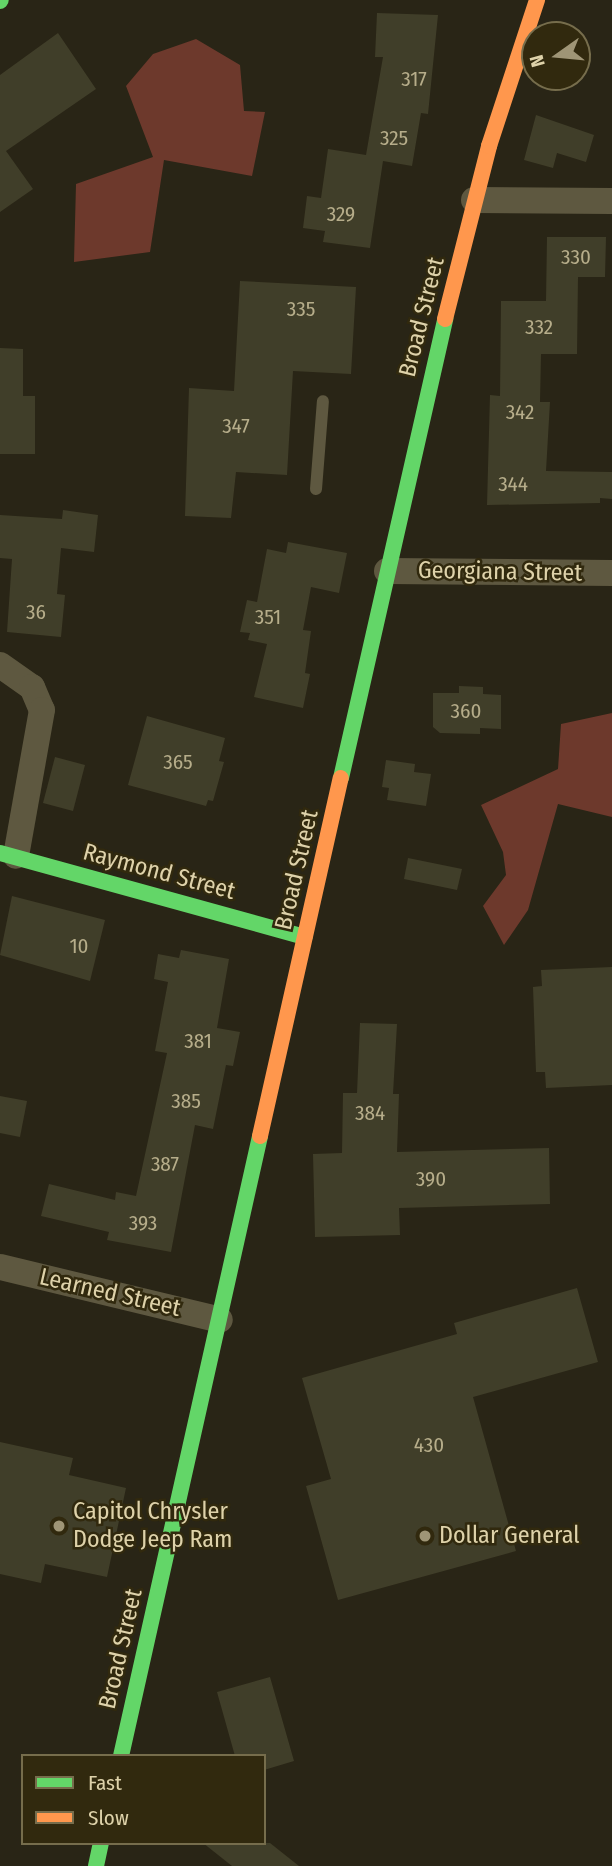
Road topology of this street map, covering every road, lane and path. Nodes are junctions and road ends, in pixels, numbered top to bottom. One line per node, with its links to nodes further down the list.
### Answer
1 (537, 0): 2 (main road, Broad Street)
2 (474, 200): 3 (street); 6 (main road, Broad Street)
3 (612, 201)
4 (323, 401): 5 (lane)
5 (316, 489)
6 (387, 571): 7 (street, Georgiana Street); 10 (main road, Broad Street)
7 (612, 573)
8 (0, 665): 9 (street)
9 (8, 855): 10 (main road, Raymond Street)
10 (305, 937): 12 (main road, Broad Street)
11 (0, 1267): 12 (street, Learned Street)
12 (220, 1320): 13 (main road, Broad Street)
13 (121, 1754)
14 (101, 1845): 15 (main road)
15 (96, 1866)

